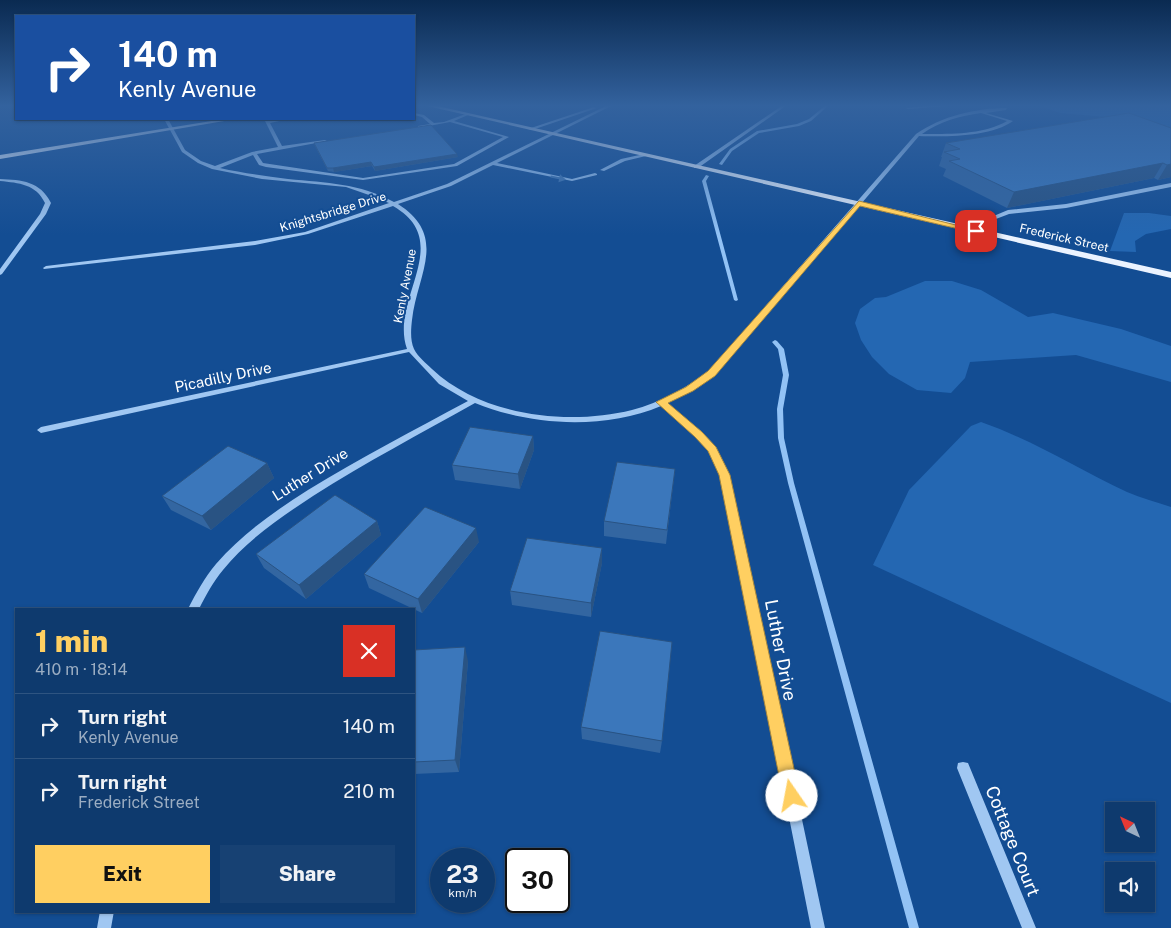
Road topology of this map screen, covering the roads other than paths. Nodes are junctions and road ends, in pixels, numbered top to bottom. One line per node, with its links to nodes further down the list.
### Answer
1 (45, 148): 11 (main road)
2 (181, 148): 14 (street, Kenly Avenue)
3 (278, 148): 9 (street)
4 (486, 148): 17 (street)
5 (524, 148): 12 (street, Knightsbridge Drive)
6 (615, 148): 10 (main road, Frederick Street)
7 (723, 148): 13 (street)
8 (907, 148): 21 (street)
9 (254, 153): 14 (street); 17 (street)
10 (644, 155): 13 (main road, Frederick Street); 15 (street)
11 (0, 157)
12 (494, 164): 16 (street, one-way to 16); 22 (street, Knightsbridge Drive)
13 (696, 167): 21 (main road, Frederick Street)
14 (214, 168): 20 (street, Kenly Avenue)
15 (602, 170)
16 (595, 174)
17 (363, 179): 20 (street)
18 (0, 180): 25 (street)
19 (1171, 186): 23 (street)
20 (349, 187): 22 (street, Kenly Avenue)
21 (859, 203): 23 (main road, Frederick Street); 29 (street)
22 (396, 204): 24 (street, Knightsbridge Drive); 27 (street, Kenly Avenue)
23 (976, 231): 26 (main road, Frederick Street)
24 (46, 268)
25 (0, 273)
26 (1171, 275)
27 (410, 350): 28 (street); 30 (street, Picadilly Drive)
28 (473, 401): 29 (street); 31 (street, Luther Drive)
29 (661, 402): 35 (street, Luther Drive)
30 (41, 430)
31 (194, 608)
32 (964, 768): 36 (street, Cottage Court)
33 (107, 913): 34 (street)
34 (104, 928)
35 (818, 928)
36 (1029, 928)

